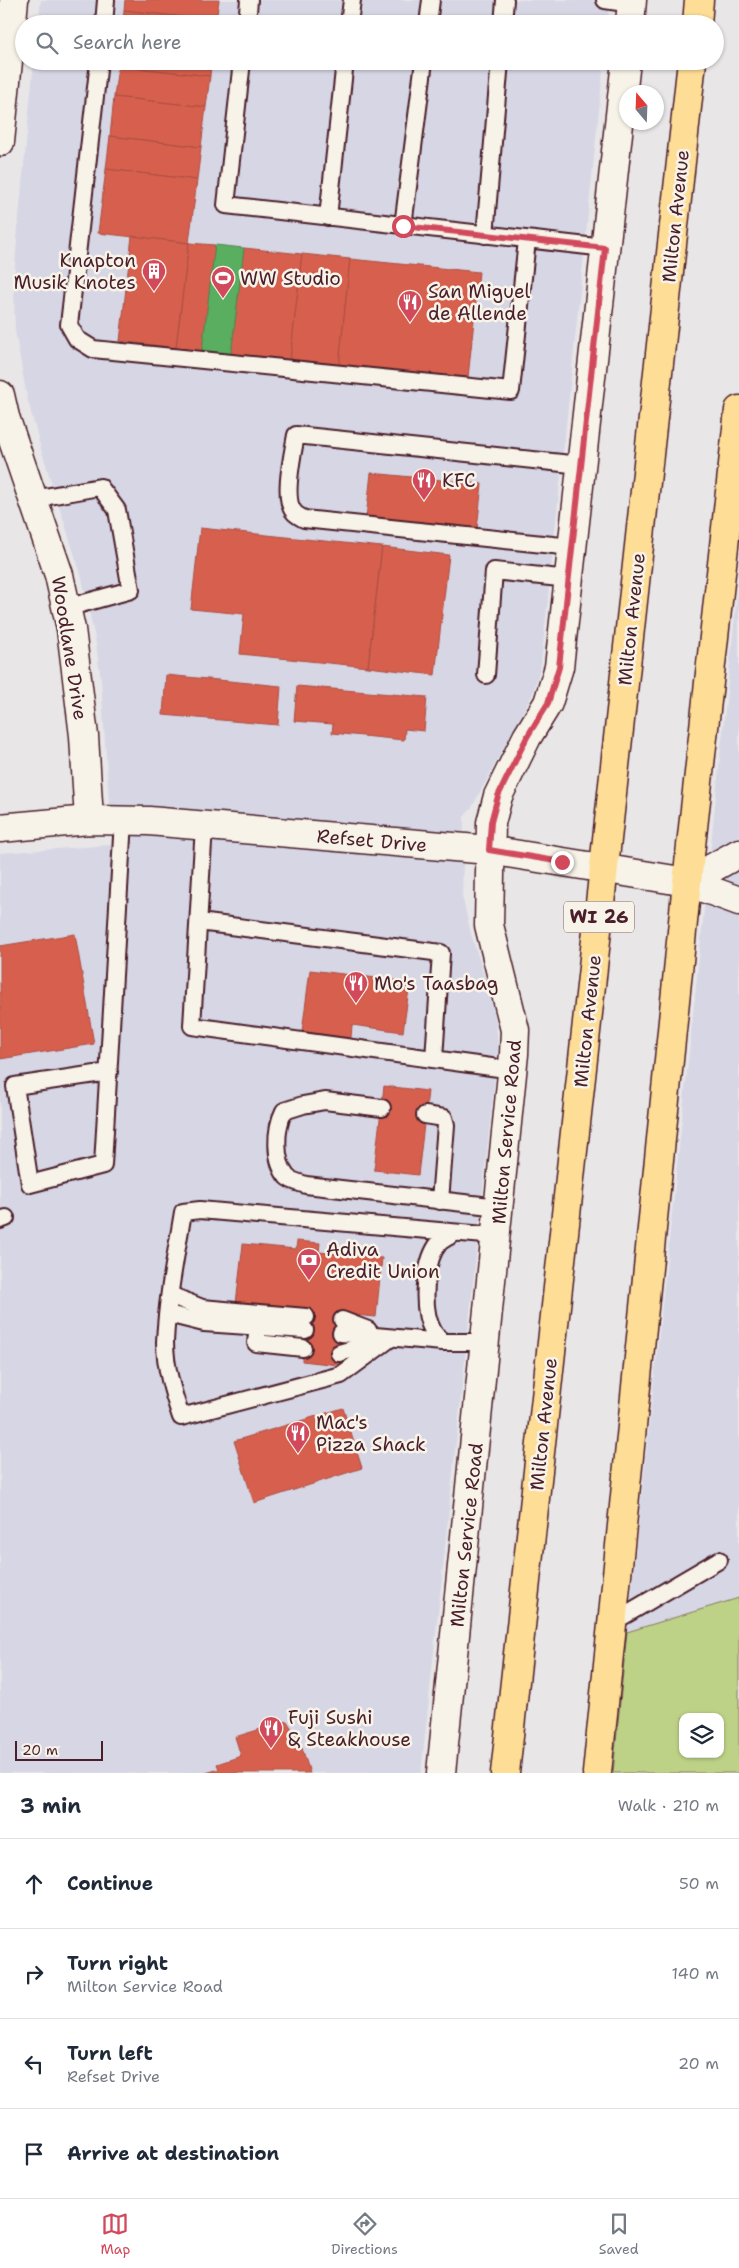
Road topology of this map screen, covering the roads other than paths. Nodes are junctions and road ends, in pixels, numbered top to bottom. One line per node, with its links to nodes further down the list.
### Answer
1 (106, 0): 9 (lane)
2 (249, 0): 10 (lane)
3 (352, 0): 11 (lane)
4 (431, 0): 12 (lane)
5 (505, 0): 13 (lane)
6 (605, 0): 8 (lane)
7 (699, 0): 14 (main road)
8 (631, 9)
9 (105, 15)
10 (247, 15)
11 (350, 15)
12 (429, 15)
13 (504, 15)
14 (698, 15)
15 (8, 16): 23 (street)
16 (98, 70): 27 (lane)
17 (241, 70): 24 (lane)
18 (344, 70): 24 (lane)
19 (423, 70): 25 (lane)
20 (499, 70): 26 (lane)
21 (625, 70): 28 (street, Milton Service Road)
22 (691, 70): 43 (main road, Milton Avenue / WI 26)
23 (0, 142)
24 (328, 217): 25 (lane)
25 (403, 226): 26 (lane)
26 (485, 235): 27 (lane)
27 (527, 240): 28 (lane)
28 (605, 248): 31 (street, Milton Service Road)
29 (0, 395): 32 (street, Woodlane Drive)
30 (739, 410): 44 (main road)
31 (581, 465): 33 (street, Milton Service Road); 33 (lane)
32 (33, 499): 35 (street, Woodlane Drive); 35 (lane)
33 (572, 547): 34 (street, Milton Service Road)
34 (569, 579): 36 (lane); 41 (street, Milton Service Road)
35 (66, 608): 37 (street, Woodlane Drive)
36 (486, 675)
37 (89, 820): 38 (street, Refset Drive); 40 (street, Refset Drive)
38 (123, 820): 39 (street, Refset Drive); 49 (lane)
39 (204, 826): 41 (street, Refset Drive); 46 (lane)
40 (0, 828)
41 (489, 850): 43 (street, Refset Drive); 48 (street, Milton Service Road)
42 (739, 853): 44 (street)
43 (604, 868): 44 (street, Refset Drive); 68 (main road, Milton Avenue / WI 26)
44 (687, 882): 45 (street, Refset Drive); 66 (main road)
45 (739, 901)
46 (198, 922): 47 (lane); 47 (lane)
47 (434, 1060): 48 (lane)
48 (513, 1070): 53 (street, Milton Service Road)
49 (109, 1072): 49 (lane)
50 (382, 1108): 52 (lane)
51 (425, 1115): 52 (lane)
52 (440, 1200): 53 (lane)
53 (499, 1207): 55 (street, Milton Service Road)
54 (455, 1233): 55 (lane); 56 (lane); 61 (lane)
55 (496, 1236): 62 (street, Milton Service Road)
56 (170, 1295): 57 (lane); 59 (lane)
57 (168, 1314): 59 (lane); 60 (lane)
58 (342, 1326): 60 (lane)
59 (258, 1327): 63 (lane)
60 (391, 1338): 61 (lane); 64 (lane)
61 (443, 1342): 62 (lane)
62 (485, 1342): 67 (street, Milton Service Road)
63 (303, 1348)
64 (339, 1353)
65 (719, 1560): 66 (lane)
66 (613, 1622): 69 (main road)
67 (441, 1773)
68 (505, 1773)
69 (597, 1773)

